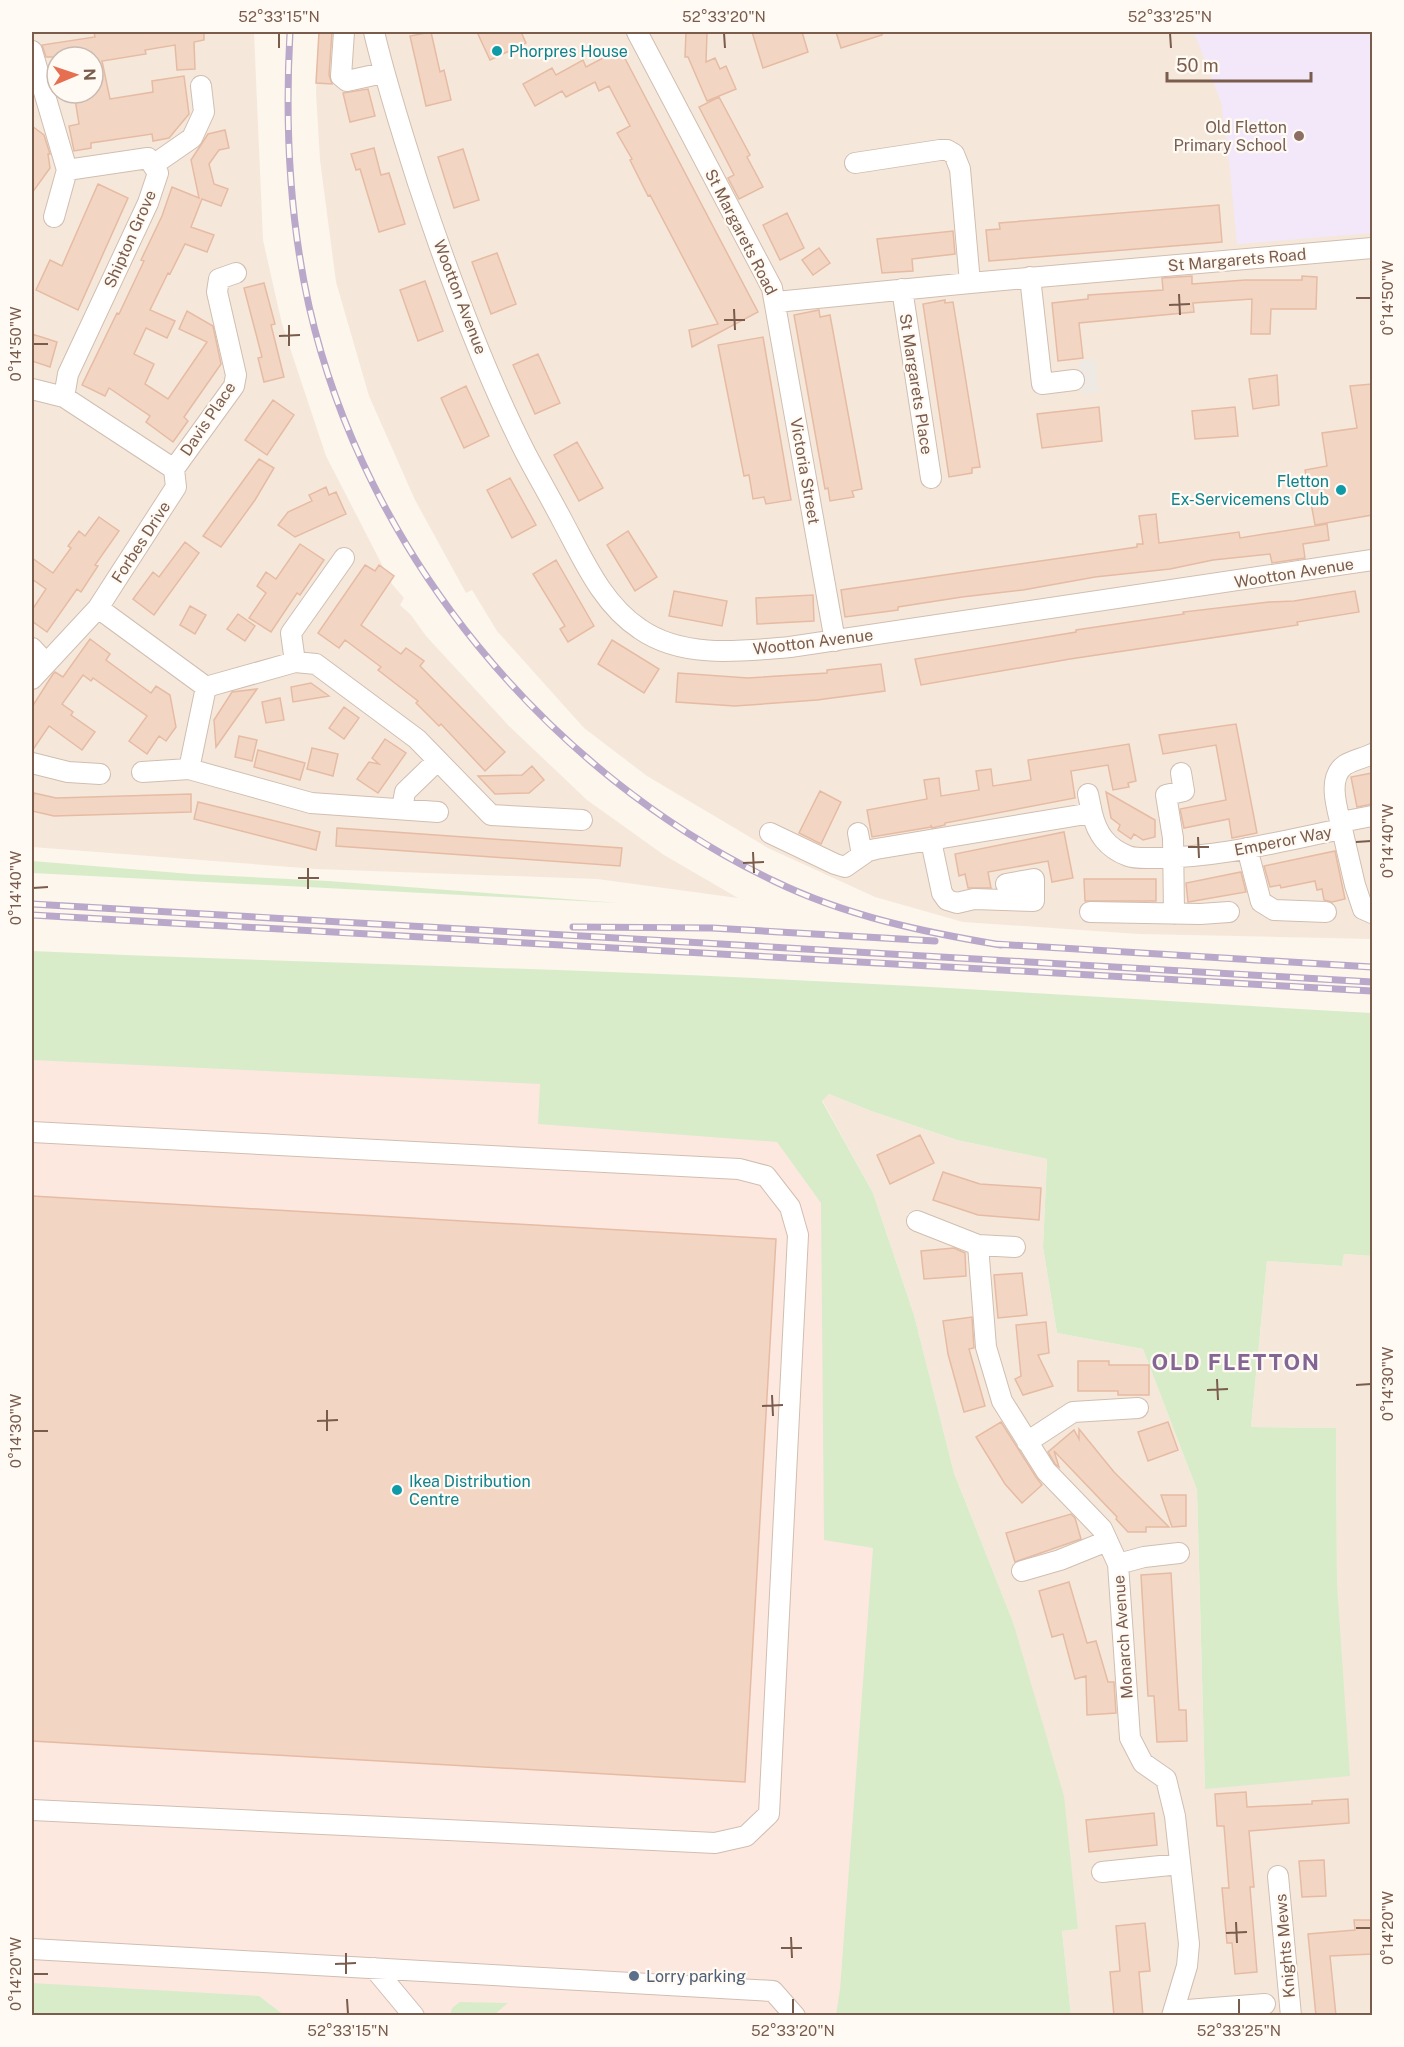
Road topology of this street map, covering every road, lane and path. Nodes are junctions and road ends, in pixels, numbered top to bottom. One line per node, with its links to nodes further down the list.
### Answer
1 (344, 32): 5 (street)
2 (374, 32): 5 (street, Wootton Avenue)
3 (637, 32): 16 (street, St Margarets Road)
4 (32, 51): 9 (street)
5 (386, 79): 25 (street, Wootton Avenue)
6 (201, 86): 8 (street)
7 (855, 163): 14 (street)
8 (153, 165): 9 (street, Shipton Grove); 19 (street, Shipton Grove)
9 (66, 170): 10 (street)
10 (54, 217)
11 (1372, 248): 13 (street, St Margarets Road)
12 (236, 273): 20 (street, Davis Place)
13 (1030, 277): 14 (street, St Margarets Road); 17 (street)
14 (970, 283): 15 (street, St Margarets Road)
15 (902, 289): 16 (street, St Margarets Road); 21 (street, St Margarets Place)
16 (776, 302): 25 (street, Victoria Street)
17 (1074, 380)
18 (32, 389): 19 (street)
19 (64, 397): 20 (street)
20 (174, 469): 24 (street, Forbes Drive)
21 (931, 478)
22 (344, 558): 27 (street)
23 (1372, 560): 25 (street, Wootton Avenue)
24 (99, 608): 28 (street, Forbes Drive); 30 (street)
25 (835, 640)
26 (32, 648): 28 (street)
27 (295, 662): 30 (street); 32 (street)
28 (46, 663): 29 (street, Forbes Drive)
29 (32, 679)
30 (206, 687): 34 (street)
31 (1372, 754): 42 (street, Emperor Way)
32 (437, 761): 38 (street); 41 (street)
33 (32, 763): 37 (street)
34 (189, 769): 35 (street); 38 (street)
35 (142, 772)
36 (1181, 773): 48 (street)
37 (100, 774)
38 (402, 809): 39 (street)
39 (438, 812)
40 (1372, 816): 42 (street)
41 (582, 820)
42 (1341, 826): 46 (street, Emperor Way); 54 (street)
43 (770, 833): 47 (street, Emperor Way)
44 (858, 833): 47 (street)
45 (931, 841): 47 (street, Emperor Way); 48 (street, Emperor Way); 49 (street)
46 (1247, 848): 48 (street, Emperor Way); 52 (street)
47 (862, 855)
48 (1173, 858): 53 (street)
49 (1006, 884)
50 (1090, 912): 53 (street)
51 (1229, 912): 53 (street)
52 (1326, 912)
53 (1174, 914)
54 (1372, 914)
55 (32, 1132): 65 (street)
56 (917, 1221): 57 (street)
57 (978, 1245): 58 (street); 60 (street, Monarch Avenue)
58 (1015, 1247)
59 (1138, 1408): 60 (street)
60 (1027, 1442): 61 (street, Monarch Avenue)
61 (1107, 1541): 63 (street, Monarch Avenue); 64 (street)
62 (1179, 1553): 63 (street)
63 (1118, 1564): 66 (street, Monarch Avenue)
64 (1022, 1571)
65 (32, 1810)
66 (1180, 1864): 67 (street); 72 (street, Monarch Avenue)
67 (1102, 1872)
68 (1278, 1876): 75 (street, Knights Mews)
69 (32, 1948): 70 (street)
70 (375, 1968): 73 (street); 74 (street)
71 (1265, 2004): 72 (street)
72 (1173, 2013)
73 (414, 2016)
74 (795, 2016)
75 (1291, 2016)

